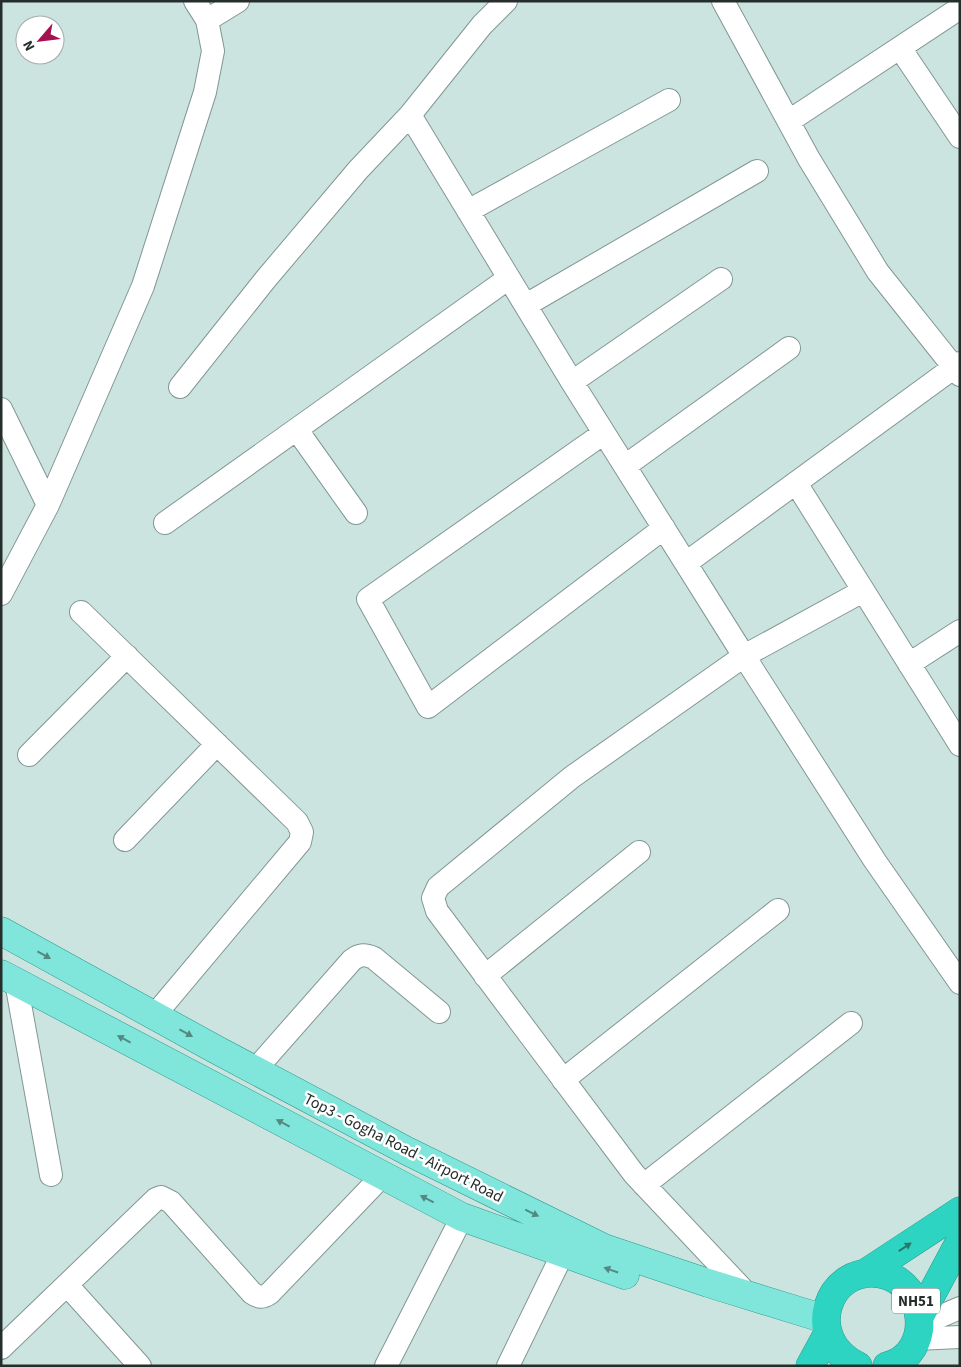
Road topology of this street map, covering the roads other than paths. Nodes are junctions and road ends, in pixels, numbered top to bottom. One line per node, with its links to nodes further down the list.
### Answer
1 (195, 1): 6 (street)
2 (238, 1): 6 (street)
3 (506, 1): 9 (street)
4 (723, 1): 10 (street)
5 (960, 8): 7 (street)
6 (207, 20): 26 (street)
7 (900, 48): 10 (street); 11 (street)
8 (670, 100): 13 (street)
9 (410, 115): 13 (street); 20 (street)
10 (789, 121): 18 (street)
11 (960, 137)
12 (757, 171): 16 (street)
13 (468, 211): 14 (street)
14 (509, 278): 16 (street); 22 (street)
15 (721, 279): 19 (street)
16 (526, 305): 19 (street)
17 (789, 348): 24 (street)
18 (958, 369): 25 (street)
19 (572, 382): 23 (street)
20 (180, 387)
21 (1, 409): 26 (street)
22 (297, 430): 27 (street); 28 (street)
23 (604, 433): 24 (street); 29 (street)
24 (625, 466): 29 (street)
25 (796, 483): 30 (street); 31 (street)
26 (48, 506): 32 (street)
27 (356, 513)
28 (165, 524)
29 (664, 528): 30 (street)
30 (686, 564): 36 (street)
31 (864, 591): 36 (street); 37 (street)
32 (1, 594)
33 (81, 612): 35 (street)
34 (960, 631): 37 (street)
35 (127, 656): 38 (street); 40 (street)
36 (744, 656): 45 (street); 47 (street)
37 (909, 664): 39 (street)
38 (217, 744): 41 (street); 49 (street)
39 (960, 745)
40 (29, 755)
41 (125, 840)
42 (639, 852): 45 (street)
43 (778, 910): 52 (street)
44 (1, 931): 49 (main road, Top3 - Gogha Road - Airport Road, one-way to 49)
45 (485, 976): 52 (street)
46 (9, 978): 53 (street); 54 (main road, one-way to 46)
47 (960, 983)
48 (439, 1012): 51 (street)
49 (154, 1016): 51 (main road, Top3 - Gogha Road - Airport Road, one-way to 51)
50 (850, 1023): 55 (street)
51 (255, 1070): 62 (main road, Top3 - Gogha Road - Airport Road, one-way to 62)
52 (563, 1080): 55 (street)
53 (50, 1175)
54 (383, 1176): 57 (main road, one-way to 54); 61 (street)
55 (644, 1184): 62 (street)
56 (960, 1210): 60 (highway, one-way to 56)
57 (462, 1217): 59 (main road); 71 (street)
58 (960, 1241): 64 (highway, NH51)
59 (563, 1253): 65 (main road, one-way to 59); 72 (street)
60 (864, 1274): 64 (highway, NH51); 65 (highway)
61 (67, 1285): 67 (street); 70 (street)
62 (749, 1296): 65 (main road, Top3 - Gogha Road - Airport Road)
63 (960, 1308): 64 (street)
64 (918, 1327): 66 (street); 69 (highway, NH51)
65 (826, 1328): 68 (highway); 73 (highway)
66 (960, 1337)
67 (1, 1348)
68 (850, 1364)
69 (889, 1365)
70 (140, 1366)
71 (386, 1366)
72 (508, 1366)
73 (810, 1366)

